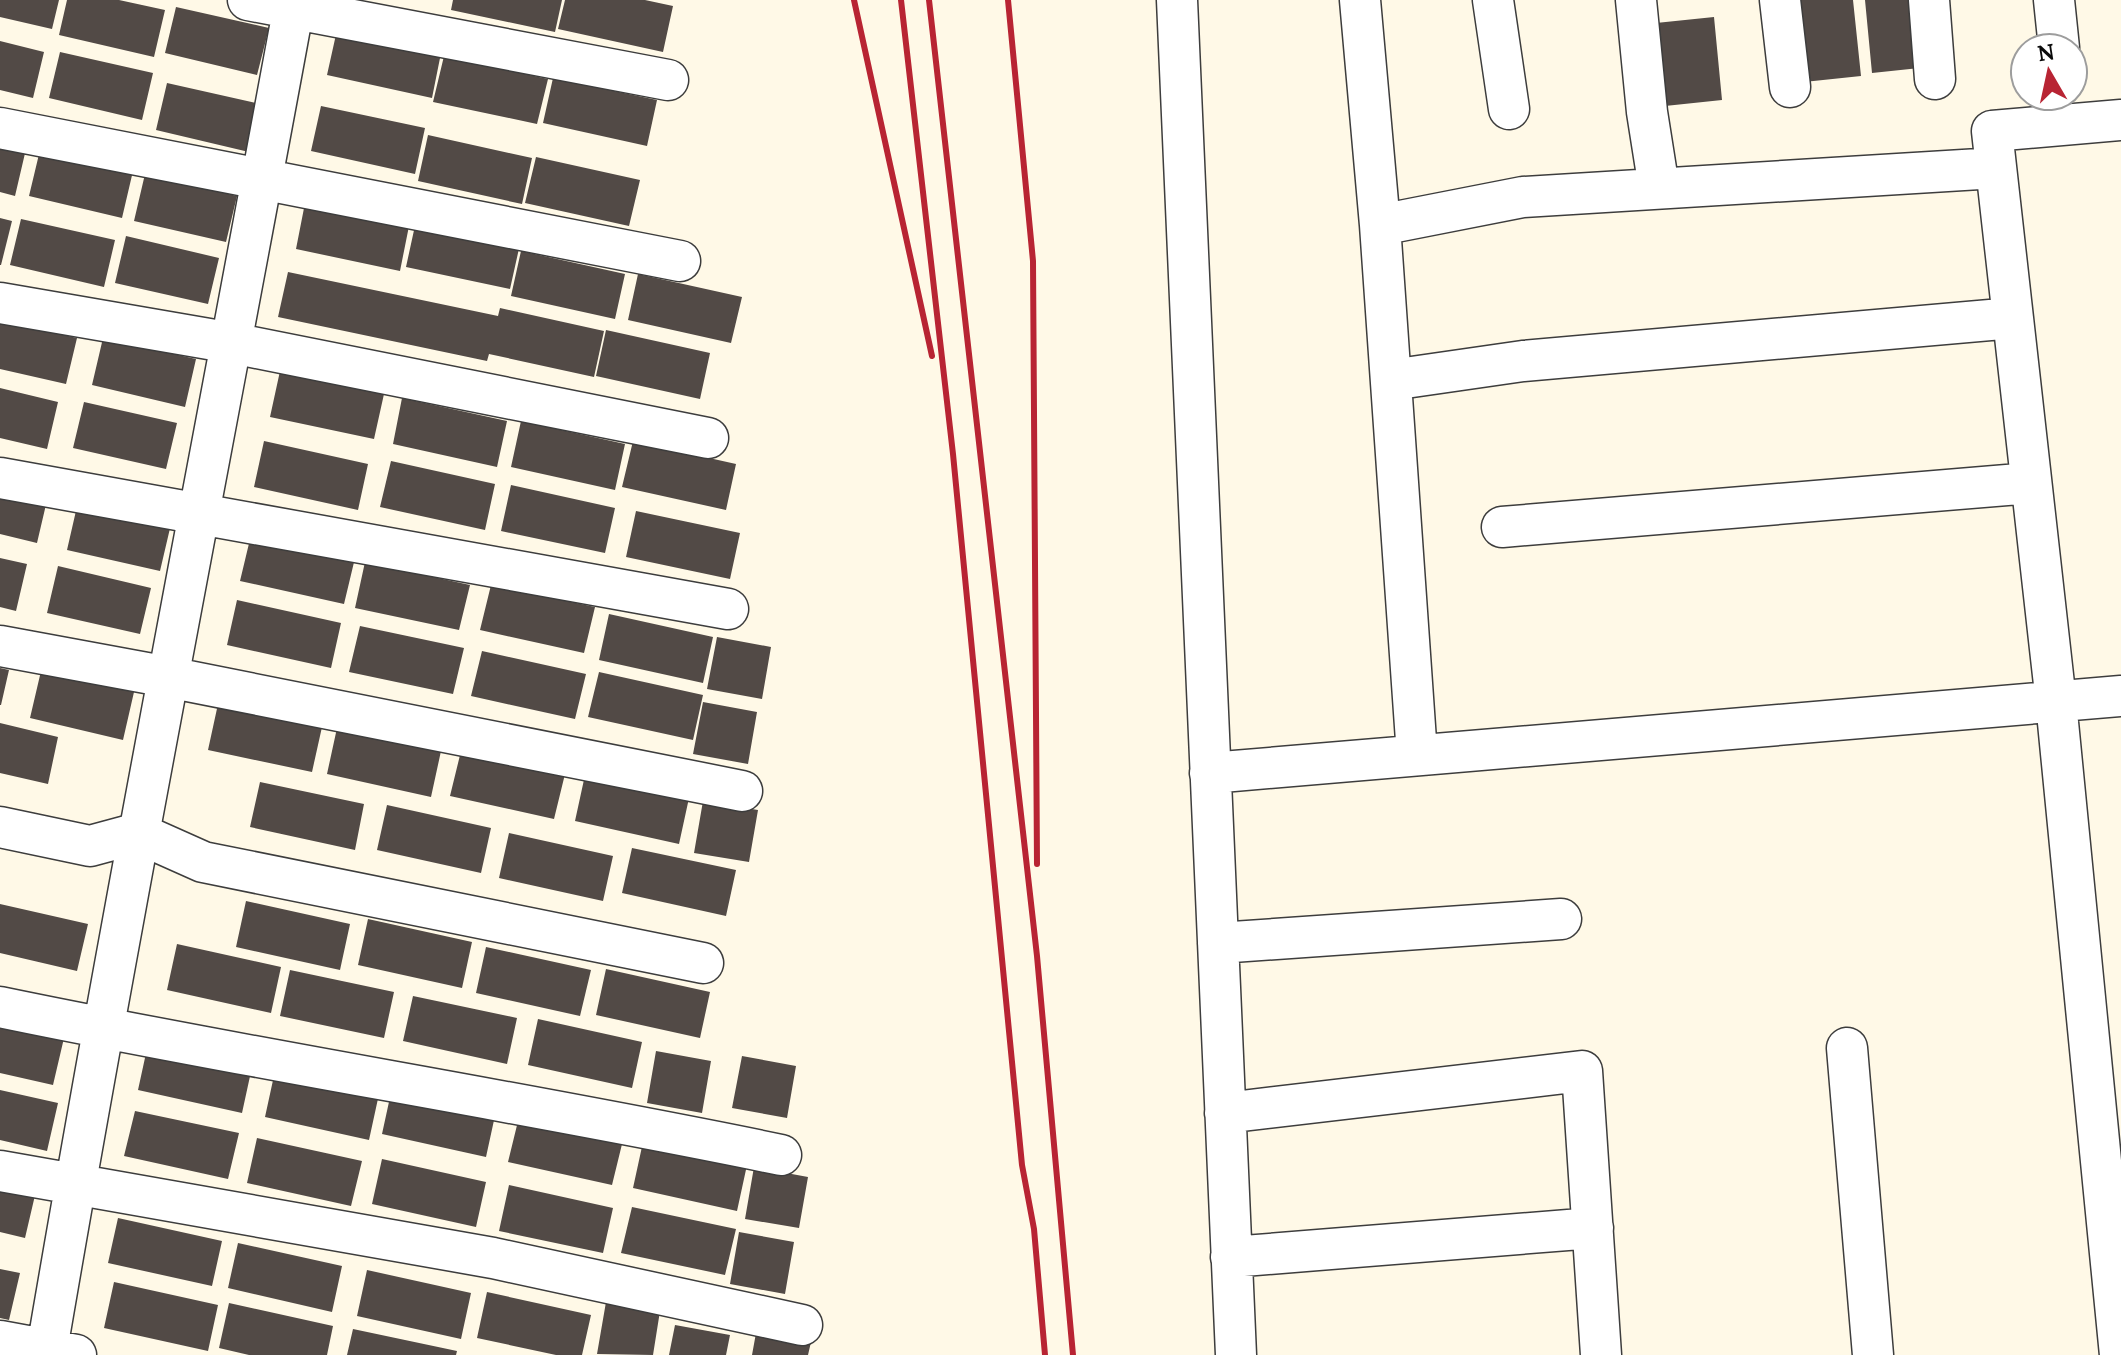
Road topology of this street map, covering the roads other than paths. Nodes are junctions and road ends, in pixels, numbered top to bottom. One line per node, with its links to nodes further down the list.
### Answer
1 (248, 0): 9 (street)
2 (1177, 0): 39 (street)
3 (1360, 0): 22 (street)
4 (1493, 0): 14 (street)
5 (1636, 0): 21 (street)
6 (1780, 0): 13 (street)
7 (1929, 0): 11 (street)
8 (2054, 0): 10 (street)
9 (294, 4): 12 (street); 20 (street)
10 (2057, 32)
11 (1935, 79)
12 (668, 80)
13 (1790, 87)
14 (1509, 109)
15 (2060, 112): 19 (street)
16 (2078, 112): 17 (street)
17 (2121, 120)
18 (0, 128): 20 (street)
19 (1996, 168): 21 (street); 25 (street)
20 (262, 178): 23 (street); 26 (street)
21 (1659, 188): 22 (street)
22 (1380, 225): 27 (street)
23 (680, 261)
24 (0, 303): 26 (street)
25 (2013, 318): 27 (street); 30 (street)
26 (232, 343): 28 (street); 31 (street)
27 (1391, 380): 38 (street)
28 (708, 438)
29 (0, 478): 31 (street)
30 (2031, 483): 32 (street); 37 (street)
31 (200, 515): 33 (street); 35 (street)
32 (1502, 527)
33 (728, 609)
34 (0, 646): 35 (street)
35 (168, 677): 40 (street); 42 (street)
36 (2121, 696): 37 (street)
37 (2056, 702): 38 (street); 54 (street)
38 (1417, 755): 39 (street)
39 (1210, 773): 44 (street)
40 (742, 791)
41 (0, 827): 42 (street)
42 (138, 833): 45 (street); 47 (street)
43 (1561, 919): 44 (street)
44 (1218, 943): 49 (street)
45 (703, 963)
46 (0, 1007): 47 (street)
47 (102, 1028): 50 (street); 52 (street)
48 (1847, 1048): 61 (street)
49 (1225, 1113): 53 (street); 55 (street)
50 (781, 1155)
51 (0, 1171): 52 (street)
52 (75, 1183): 56 (street); 58 (street)
53 (1593, 1228): 55 (street); 60 (street)
54 (2114, 1228): 62 (street)
55 (1231, 1257): 59 (street)
56 (802, 1325)
57 (0, 1341): 58 (street)
58 (56, 1353)
59 (1236, 1355)
60 (1601, 1355)
61 (1873, 1355)
62 (2120, 1355)

